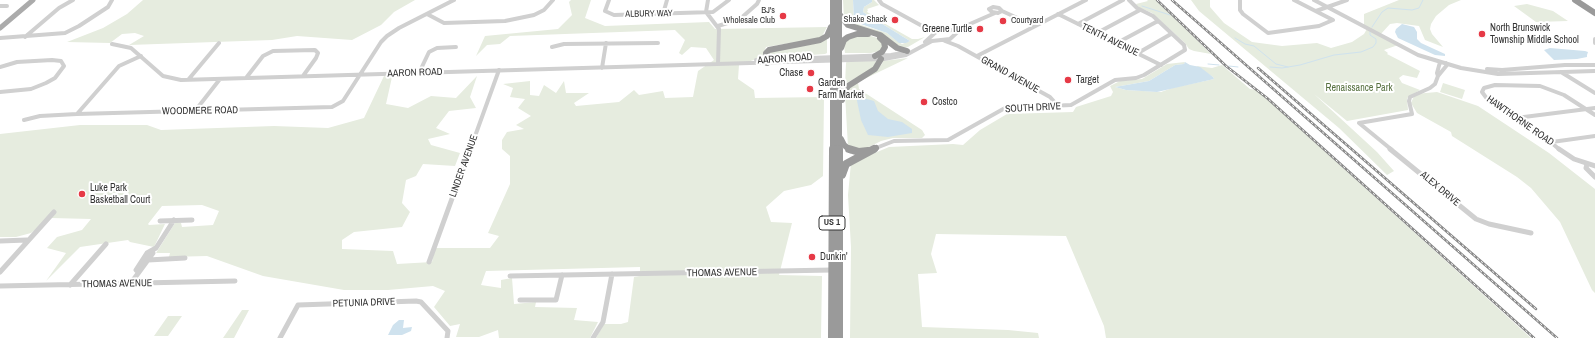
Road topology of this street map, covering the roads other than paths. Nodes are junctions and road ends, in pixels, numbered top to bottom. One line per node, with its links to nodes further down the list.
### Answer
1 (33, 0): 44 (main road)
2 (73, 0): 49 (street)
3 (112, 0): 49 (street)
4 (454, 0): 33 (street, WOODMERE ROAD)
5 (553, 0): 33 (street)
6 (609, 0): 34 (street, ALBURY WAY)
7 (667, 0): 34 (street)
8 (708, 0): 31 (street)
9 (729, 0): 31 (street)
10 (759, 0): 42 (street)
11 (833, 0): 38 (highway, US 1)
12 (839, 0): 35 (highway, US 1)
13 (879, 0): 41 (street)
14 (1086, 0): 36 (street)
15 (1123, 0): 40 (street)
16 (1129, 0): 27 (street)
17 (1240, 0): 30 (street)
18 (1294, 0): 30 (street)
19 (1314, 0): 25 (street)
20 (1347, 0): 25 (street)
21 (1575, 0): 28 (highway)
22 (1583, 0): 28 (highway)
23 (0, 6): 24 (street)
24 (7, 6)
25 (1327, 7): 30 (street); 71 (street)
26 (989, 10): 29 (street); 32 (street); 45 (street)
27 (1140, 10): 39 (street); 46 (street)
28 (1593, 10): 37 (street)
29 (1002, 11): 32 (street); 43 (street)
30 (1316, 11)
31 (706, 12): 34 (street, ALBURY WAY); 42 (street)
32 (995, 13): 50 (street)
33 (427, 14): 83 (street, WOODMERE ROAD)
34 (662, 14)
35 (839, 14): 63 (highway); 68 (highway, US 1)
36 (1058, 14): 40 (street, TENTH AVENUE); 43 (street)
37 (1595, 18)
38 (833, 21): 68 (highway, US 1); 70 (highway)
39 (1158, 21): 48 (street); 57 (street)
40 (1078, 24): 46 (street, TENTH AVENUE)
41 (923, 25): 45 (street); 47 (street)
42 (718, 26): 73 (street)
43 (1035, 26): 67 (street)
44 (0, 28)
45 (944, 30): 47 (street); 50 (street, GRAND AVENUE)
46 (1097, 33): 57 (street, TENTH AVENUE)
47 (934, 34): 53 (street, GRAND AVENUE); 63 (street)
48 (1171, 34): 64 (street); 74 (street, SOUTH DRIVE)
49 (25, 37): 51 (street)
50 (952, 37): 53 (street); 60 (street, GRAND AVENUE)
51 (0, 38)
52 (1595, 39): 58 (street)
53 (943, 40): 60 (street, GRAND AVENUE); 69 (street)
54 (220, 43): 88 (street)
55 (606, 43): 56 (street); 62 (street); 78 (street)
56 (658, 43)
57 (1117, 43): 64 (street, TENTH AVENUE)
58 (1595, 43)
59 (112, 44): 65 (street, AARON ROAD)
60 (958, 46): 67 (street, GRAND AVENUE)
61 (456, 47): 82 (street)
62 (552, 47)
63 (907, 51): 66 (street)
64 (1138, 54): 74 (street, TENTH AVENUE)
65 (141, 56): 88 (street, AARON ROAD); 96 (street)
66 (875, 56): 68 (street); 68 (highway)
67 (977, 56): 91 (street, GRAND AVENUE)
68 (837, 57): 69 (street); 70 (street, AARON ROAD); 92 (highway, US 1); 120 (highway, US 1)
69 (881, 59): 92 (highway)
70 (766, 61): 73 (street, AARON ROAD)
71 (1440, 62): 72 (street); 85 (street)
72 (1446, 63): 75 (street); 81 (street); 85 (street)
73 (718, 64): 78 (street, AARON ROAD)
74 (1161, 65): 91 (street, SOUTH DRIVE)
75 (1551, 66): 76 (street); 81 (street)
76 (1595, 66)
77 (0, 68): 89 (street)
78 (602, 68): 79 (street, AARON ROAD)
79 (499, 70): 82 (street, AARON ROAD); 119 (street, LINDER AVENUE)
80 (1595, 71): 81 (street)
81 (1561, 72): 90 (street)
82 (419, 73): 83 (street, AARON ROAD)
83 (360, 74): 84 (street, AARON ROAD); 95 (street, WOODMERE ROAD)
84 (303, 76): 86 (street, AARON ROAD); 86 (street)
85 (1438, 76): 112 (street, ALEX DRIVE)
86 (246, 78): 87 (street, AARON ROAD)
87 (220, 79): 88 (street, AARON ROAD); 95 (street)
88 (188, 80)
89 (0, 92)
90 (1595, 93)
91 (1059, 106): 103 (street, SOUTH DRIVE)
92 (840, 108): 101 (highway, US 1)
93 (1595, 108): 94 (street)
94 (1586, 109): 97 (street, HAWTHORNE ROAD); 98 (street); 98 (street, HAWTHORNE ROAD)
95 (195, 111): 96 (street, WOODMERE ROAD)
96 (77, 114): 99 (street, WOODMERE ROAD)
97 (1595, 115)
98 (1516, 118): 102 (street, HAWTHORNE ROAD)
99 (24, 120)
100 (1595, 136): 102 (street)
101 (840, 137): 103 (highway); 107 (highway, US 1)
102 (1552, 142): 104 (street, HAWTHORNE ROAD)
103 (876, 148): 107 (highway)
104 (1587, 164): 105 (street, HAWTHORNE ROAD); 106 (street)
105 (1595, 166)
106 (1595, 177)
107 (840, 184): 135 (highway, US 1)
108 (54, 212): 113 (street)
109 (174, 220): 110 (street); 111 (street); 116 (street)
110 (192, 220)
111 (160, 221)
112 (1531, 233)
113 (27, 240): 114 (street); 121 (street)
114 (0, 241)
115 (106, 244): 128 (street)
116 (152, 251): 118 (street); 122 (street)
117 (185, 258): 118 (street)
118 (148, 260): 122 (street)
119 (429, 262)
120 (832, 270): 123 (street, THOMAS AVENUE); 134 (highway, US 1)
121 (0, 272)
122 (138, 272): 127 (street)
123 (612, 274): 124 (street, THOMAS AVENUE); 133 (street)
124 (562, 275): 125 (street, THOMAS AVENUE); 130 (street)
125 (510, 276)
126 (235, 281): 127 (street, THOMAS AVENUE)
127 (131, 284): 128 (street, THOMAS AVENUE)
128 (70, 285): 129 (street, THOMAS AVENUE)
129 (0, 286)
130 (520, 300)
131 (280, 338): 132 (street, PETUNIA DRIVE)
132 (447, 338)
133 (593, 338)
134 (832, 338)
135 (839, 338)

